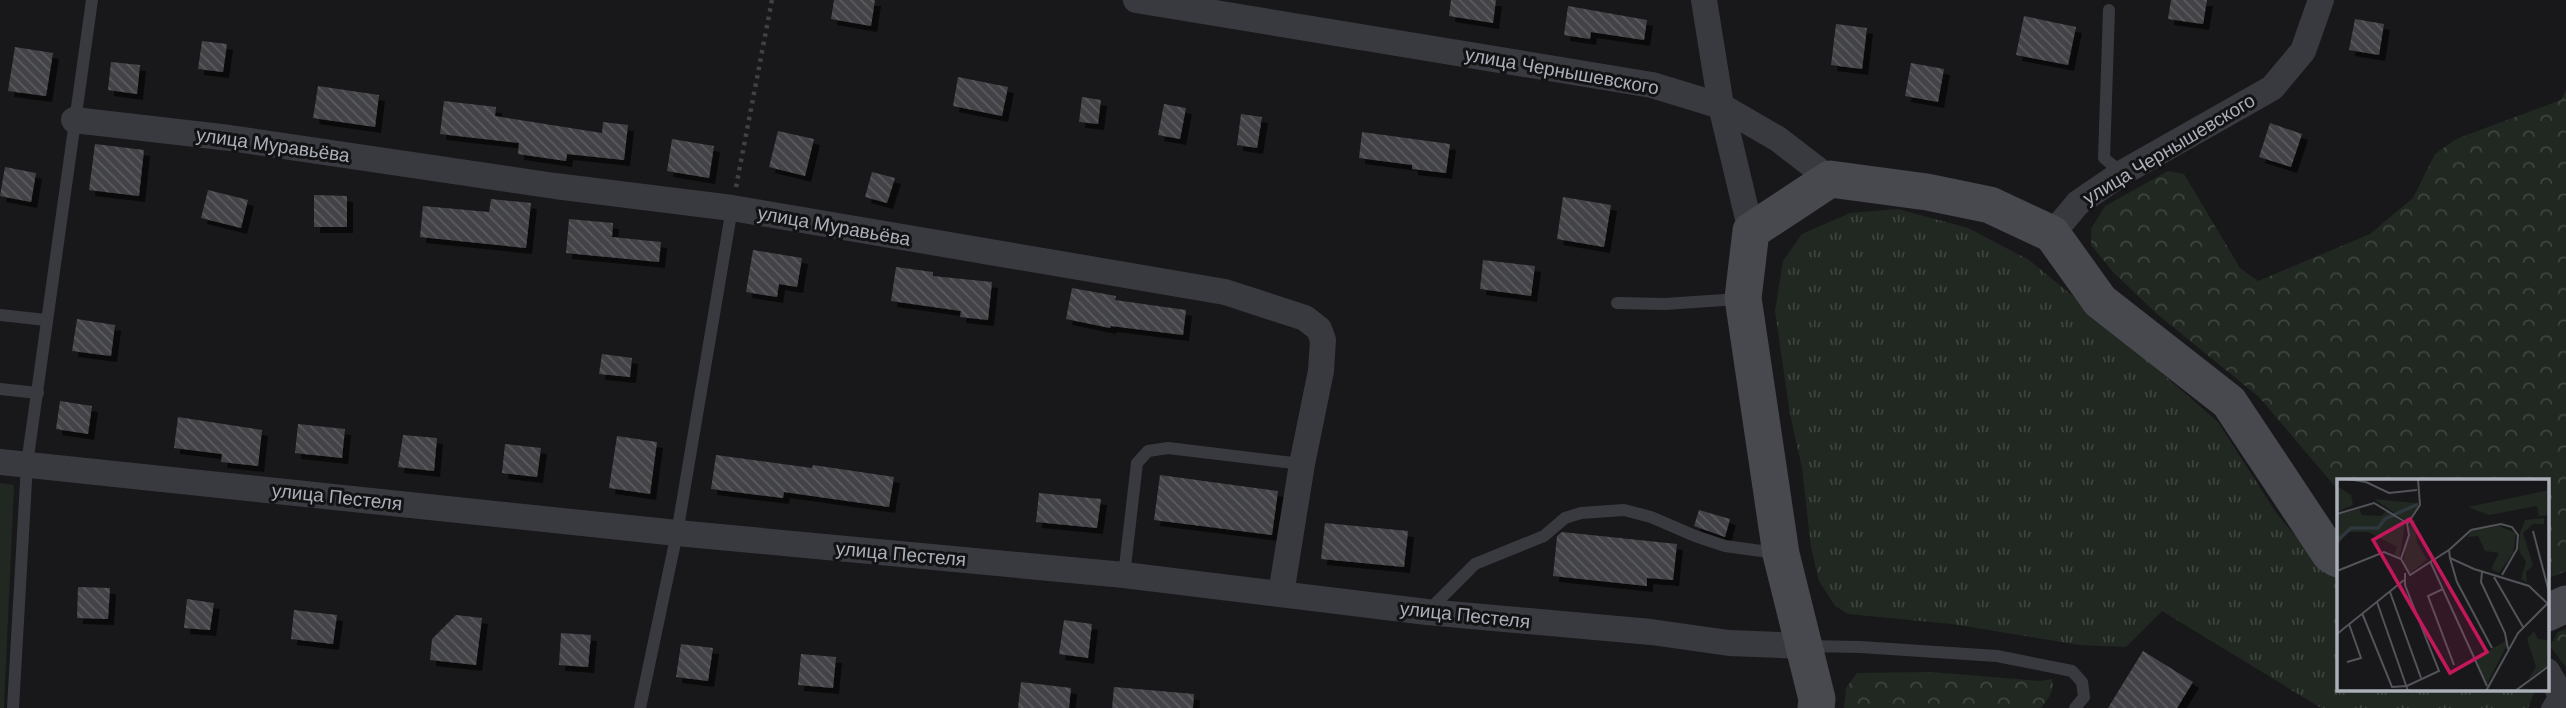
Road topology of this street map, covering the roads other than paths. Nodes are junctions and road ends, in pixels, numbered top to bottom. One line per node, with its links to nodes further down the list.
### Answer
1 (92, 0): 7 (lane)
2 (1136, 0): 6 (street, улица Чернышевского)
3 (1704, 0): 6 (street)
4 (2321, 0): 8 (street, улица Чернышевского)
5 (2109, 10): 8 (lane)
6 (1721, 106): 9 (street, улица Чернышевского); 11 (street)
7 (74, 120): 10 (street, улица Муравьёва); 16 (lane)
8 (2122, 173): 12 (street, улица Чернышевского)
9 (1830, 179): 11 (main road); 12 (main road, улица Чернышевского)
10 (732, 208): 21 (street, улица Муравьёва); 22 (lane)
11 (1751, 231): 13 (main road)
12 (2052, 234): 24 (main road)
13 (1743, 298): 14 (lane); 23 (main road)
14 (1617, 303)
15 (0, 315): 16 (lane)
16 (46, 320): 18 (lane)
17 (0, 389): 18 (lane)
18 (38, 393): 20 (lane)
19 (0, 462): 20 (street, улица Пестеля)
20 (27, 464): 22 (street, улица Пестеля); 31 (lane)
21 (1302, 464): 25 (lane); 26 (street, улица Муравьёва)
22 (677, 533): 25 (street, улица Пестеля); 32 (lane)
23 (1781, 554): 28 (lane); 30 (main road)
24 (2337, 558)
25 (1124, 576): 26 (street, улица Пестеля)
26 (1281, 594): 28 (street, улица Пестеля)
27 (2566, 604): 29 (main road)
28 (1427, 612): 30 (street, улица Пестеля)
29 (2548, 613)
30 (1802, 646): 33 (main road); 34 (lane)
31 (13, 708)
32 (640, 708)
33 (1816, 708)
34 (2076, 708)

